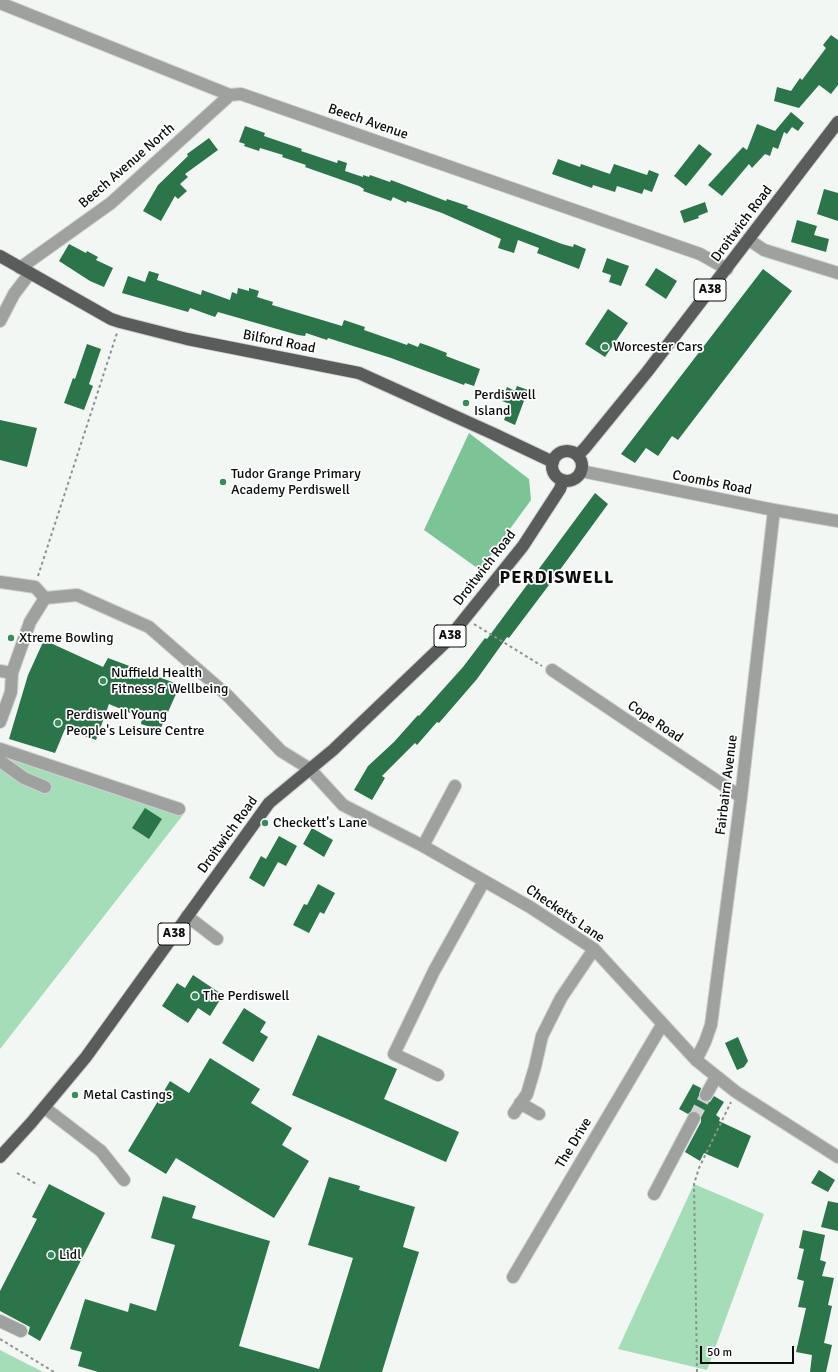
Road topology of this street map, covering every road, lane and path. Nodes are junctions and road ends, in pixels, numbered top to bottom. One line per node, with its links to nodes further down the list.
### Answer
1 (0, 3): 2 (street, Beech Avenue)
2 (230, 95): 6 (street, Beech Avenue); 7 (street, Beech Avenue North)
3 (838, 122): 4 (main road, Droitwich Road / A38)
4 (749, 240): 6 (main road, Droitwich Road / A38); 8 (street)
5 (0, 256): 7 (main road, Bilford Road)
6 (727, 269): 11 (main road, Droitwich Road / A38)
7 (25, 270): 9 (street, Beech Avenue North); 10 (main road, Bilford Road)
8 (838, 273)
9 (0, 321)
10 (120, 322): 12 (main road, Bilford Road); 18 (path)
11 (578, 455): 12 (main road); 13 (main road)
12 (553, 462): 14 (main road)
13 (581, 472): 14 (main road); 15 (street, Coombs Road)
14 (563, 480): 20 (main road, Droitwich Road / A38)
15 (774, 510): 16 (street, Coombs Road); 30 (street, Fairbairn Avenue)
16 (838, 521)
17 (0, 582): 18 (street)
18 (35, 587): 19 (street)
19 (45, 598): 23 (street); 27 (street, Checketts Lane)
20 (465, 618): 21 (path); 27 (main road, Droitwich Road / A38)
21 (552, 670): 30 (street, Cope Road)
22 (0, 671): 23 (street)
23 (12, 674): 24 (street)
24 (0, 722)
25 (0, 750): 31 (street)
26 (0, 761): 29 (street)
27 (310, 769): 32 (street, Checketts Lane); 34 (main road, Droitwich Road / A38)
28 (455, 786): 32 (street)
29 (45, 788)
30 (740, 798): 38 (street, Fairbairn Avenue)
31 (179, 809)
32 (423, 846): 33 (street, Checketts Lane)
33 (484, 881): 36 (street, Checketts Lane); 39 (street)
34 (187, 916): 35 (street); 43 (main road, Droitwich Road / A38)
35 (217, 939)
36 (594, 950): 37 (street, Checketts Lane); 44 (street)
37 (662, 1025): 38 (street, Checketts Lane); 52 (street, The Drive)
38 (696, 1060): 40 (street, Checketts Lane)
39 (438, 1075)
40 (716, 1077): 41 (street, Checketts Lane); 42 (street)
41 (736, 1092): 47 (street, Checketts Lane); 57 (path)
42 (706, 1095)
43 (45, 1108): 46 (main road, Droitwich Road / A38); 49 (street)
44 (539, 1114)
45 (694, 1118): 51 (street)
46 (0, 1157)
47 (838, 1157)
48 (17, 1173): 50 (path)
49 (124, 1180)
50 (38, 1186)
51 (654, 1194)
52 (513, 1277)
53 (0, 1321): 54 (street)
54 (21, 1331)
55 (0, 1340): 56 (path)
56 (54, 1372)
57 (698, 1372)

